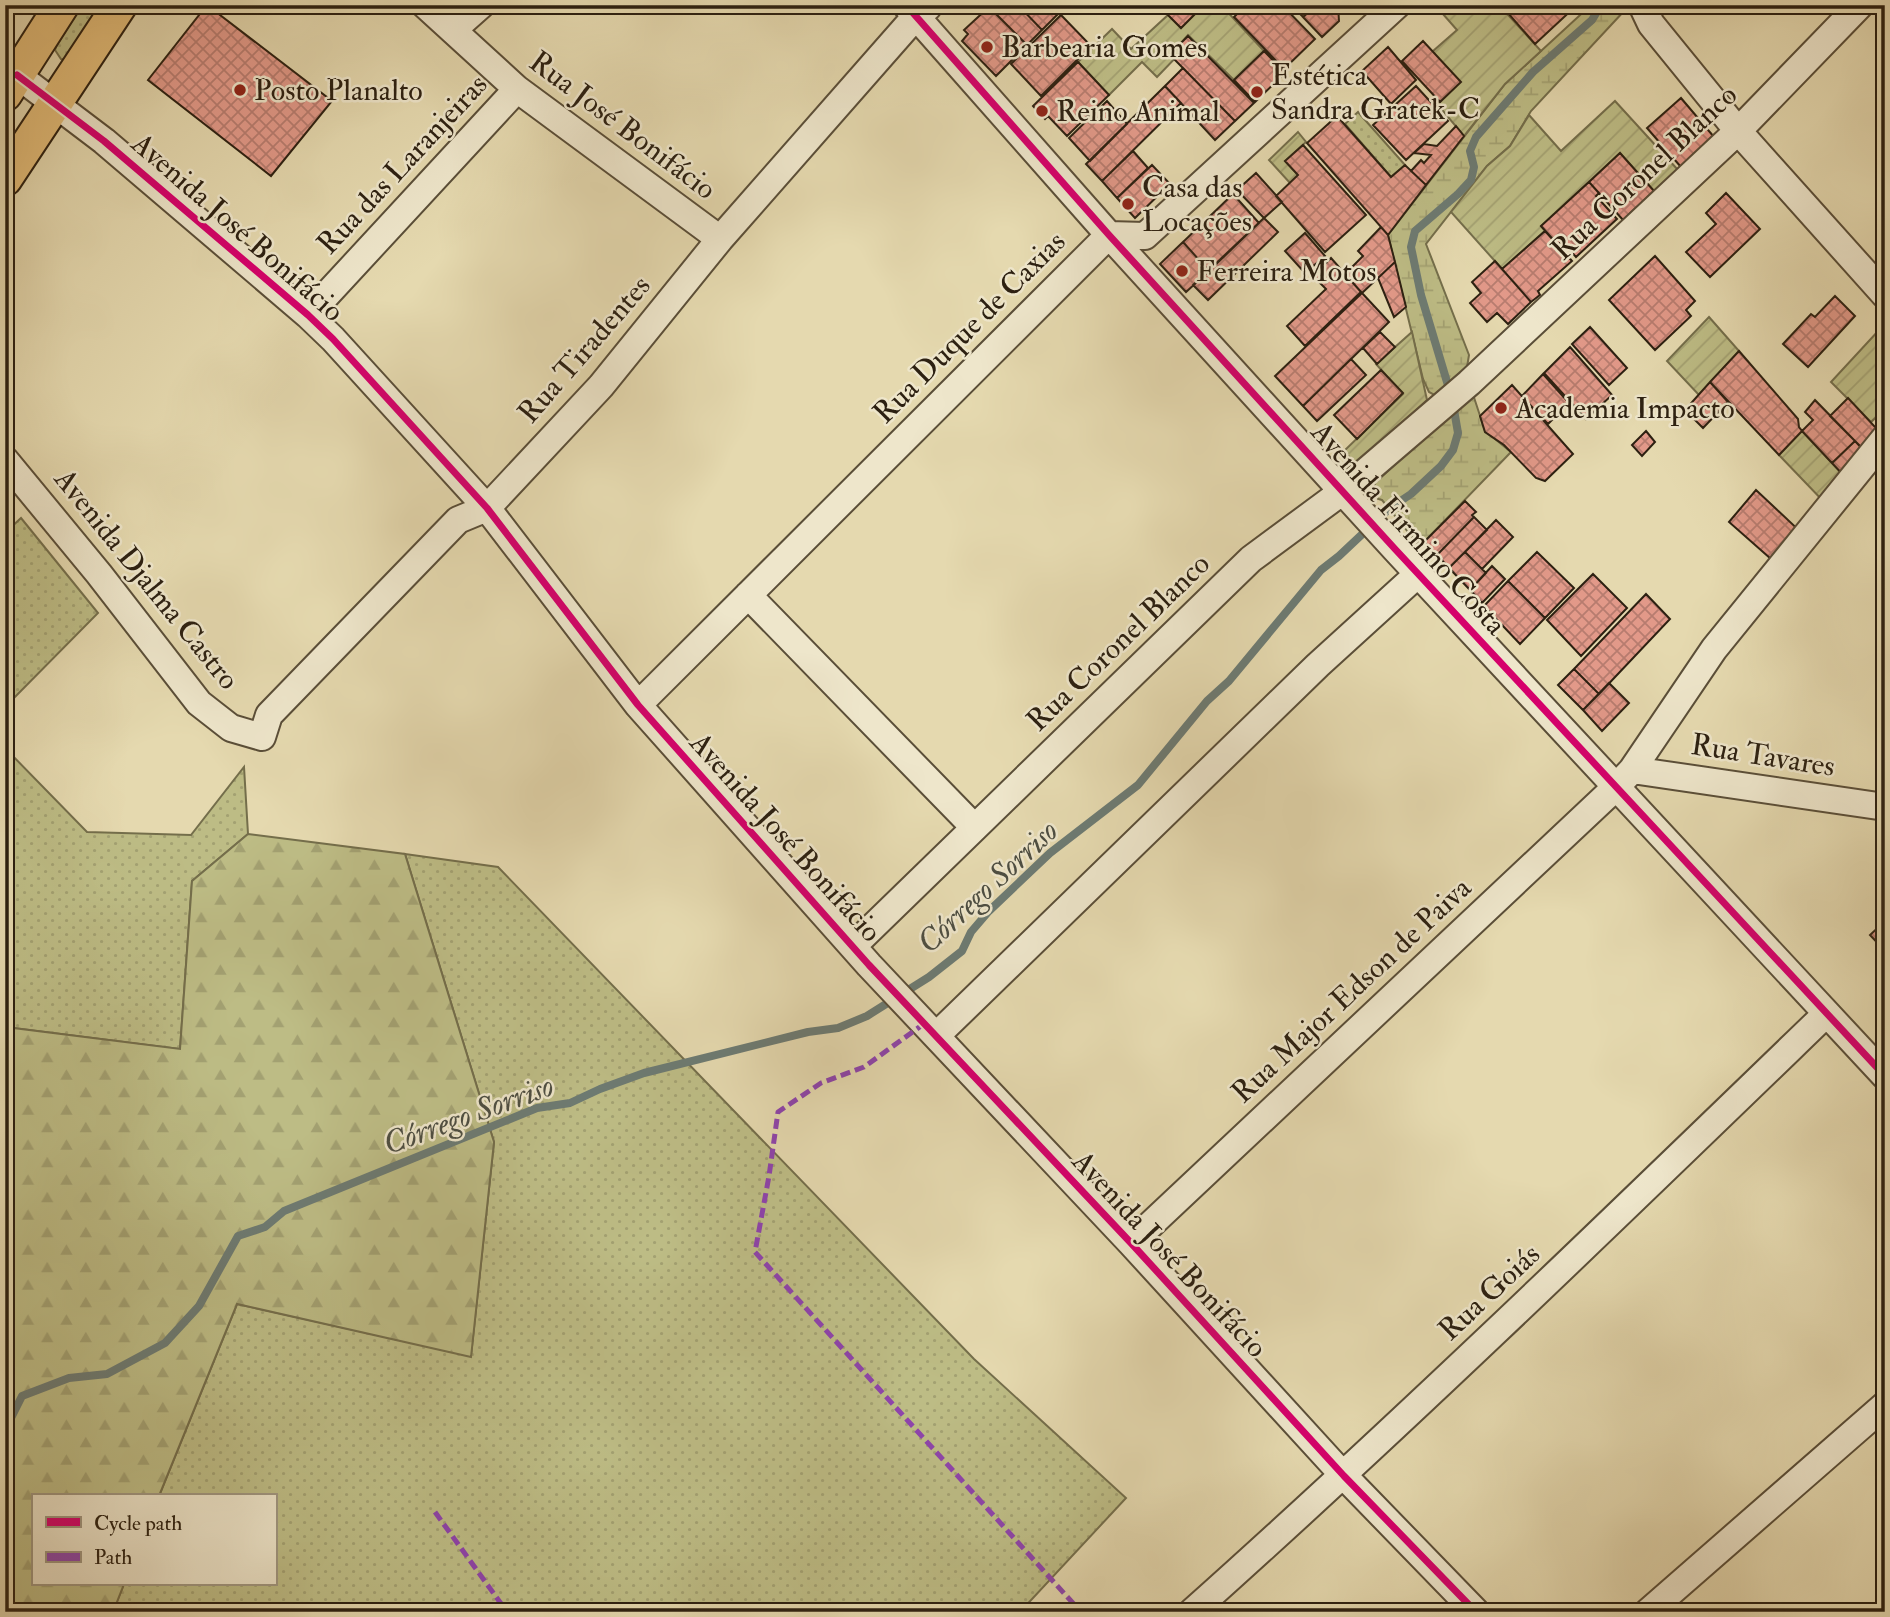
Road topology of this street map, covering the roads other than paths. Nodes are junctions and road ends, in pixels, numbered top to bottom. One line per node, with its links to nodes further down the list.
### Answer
1 (62, 5): 10 (main road)
2 (120, 5): 12 (main road)
3 (425, 5): 9 (street, Rua José Bonifácio)
4 (481, 5): 9 (street, Rua das Laranjeiras)
5 (1396, 5): 15 (street, Rua Duque de Caxias)
6 (1642, 5): 13 (street)
7 (1860, 5): 13 (street, Rua Coronel Blanco)
8 (917, 9): 15 (street, Avenida Firmino Costa); 16 (street, Rua Tiradentes)
9 (454, 29): 11 (street, Rua José Bonifácio)
10 (11, 85): 12 (street, Avenida José Bonifácio)
11 (517, 89): 16 (street, Rua José Bonifácio); 18 (street, Rua das Laranjeiras)
12 (56, 105): 14 (main road); 18 (street, Avenida José Bonifácio)
13 (1738, 131): 17 (street); 21 (street, Rua Coronel Blanco)
14 (5, 179)
15 (1109, 234): 21 (street, Avenida Firmino Costa); 24 (street, Rua Duque de Caxias)
16 (720, 239): 22 (street, Rua Tiradentes)
17 (1885, 295)
18 (309, 315): 22 (street, Avenida José Bonifácio)
19 (1885, 438): 27 (street, Rua Major Edson de Paiva)
20 (5, 460): 26 (street, Avenida Djalma Castro)
21 (1349, 497): 23 (street, Avenida Firmino Costa); 29 (street, Rua Coronel Blanco)
22 (487, 508): 25 (street, Avenida José Bonifácio); 26 (street, Rua Tiradentes)
23 (1418, 574): 27 (street, Avenida Firmino Costa); 32 (street)
24 (748, 595): 25 (street, Rua Duque de Caxias); 29 (street)
25 (638, 705): 30 (street, Avenida José Bonifácio)
26 (269, 715)
27 (1624, 778): 28 (street, Rua Tavares); 31 (street, Avenida Firmino Costa); 34 (street, Rua Major Edson de Paiva)
28 (1885, 807)
29 (974, 827): 30 (street, Rua Coronel Blanco)
30 (861, 955): 32 (street, Avenida José Bonifácio)
31 (1826, 1014): 33 (street, Avenida Firmino Costa); 36 (street, Rua Goiás)
32 (936, 1036): 34 (street, Avenida José Bonifácio)
33 (1885, 1076)
34 (1131, 1243): 36 (street, Avenida José Bonifácio)
35 (1885, 1405): 39 (street)
36 (1343, 1476): 37 (street, Rua Goiás); 38 (street, Avenida José Bonifácio)
37 (1192, 1612)
38 (1476, 1612)
39 (1648, 1612)

